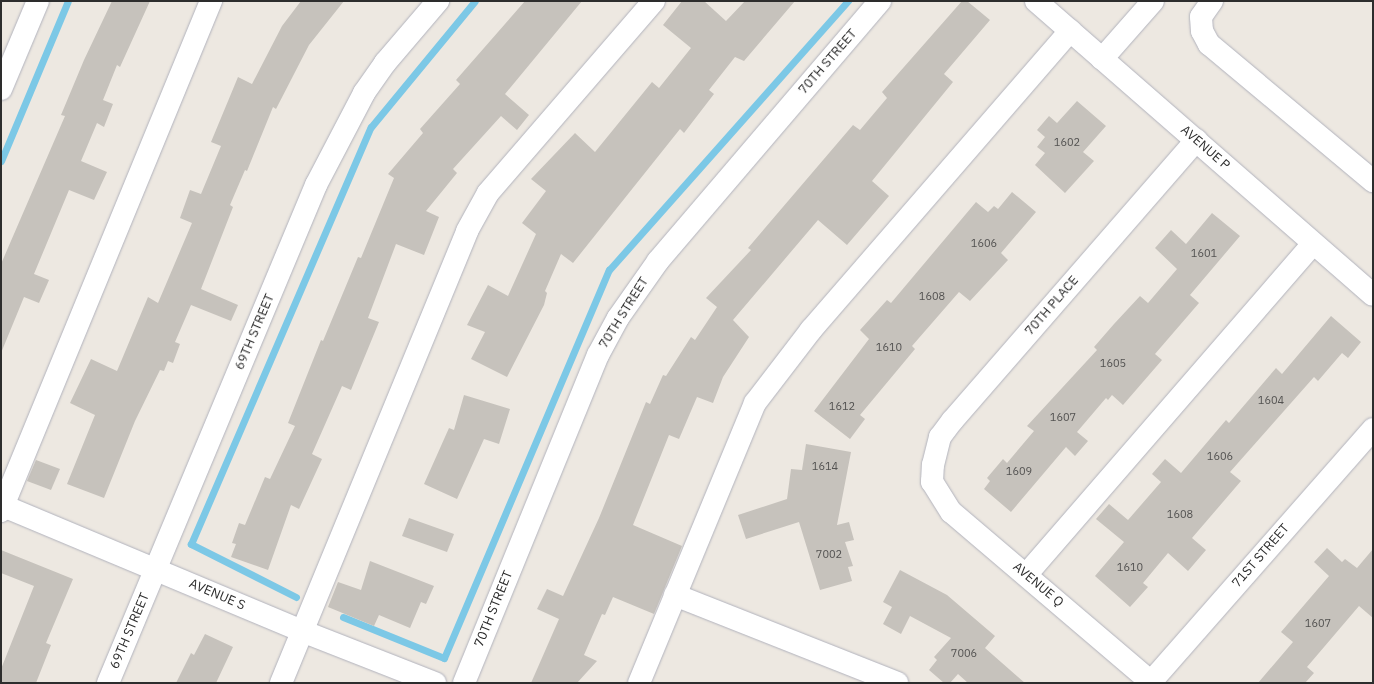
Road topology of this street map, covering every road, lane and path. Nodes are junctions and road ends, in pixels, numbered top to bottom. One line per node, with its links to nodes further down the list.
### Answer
1 (38, 1): 11 (street)
2 (211, 1): 18 (street)
3 (438, 1): 19 (street, 69TH STREET)
4 (654, 1): 22 (street)
5 (880, 1): 27 (street, 70TH STREET)
6 (1036, 1): 9 (street, AVENUE P)
7 (1153, 1): 10 (street)
8 (1212, 1): 13 (street)
9 (1070, 31): 10 (street, AVENUE P); 21 (street)
10 (1102, 59): 12 (street, AVENUE P)
11 (1, 89)
12 (1196, 140): 14 (street, AVENUE P); 17 (street, 70TH PLACE)
13 (1373, 181)
14 (1313, 244): 15 (street, AVENUE P); 20 (street)
15 (1373, 296)
16 (1373, 429): 23 (street, 71ST STREET)
17 (932, 482): 20 (street, AVENUE Q)
18 (2, 507): 19 (street, AVENUE S)
19 (155, 569): 22 (street, AVENUE S); 24 (street, 69TH STREET)
20 (1026, 575): 23 (street, AVENUE Q)
21 (675, 595): 28 (street); 29 (street)
22 (302, 631): 25 (street); 26 (street, AVENUE S)
23 (1150, 682)
24 (108, 683)
25 (281, 683)
26 (435, 683)
27 (464, 683)
28 (639, 683)
29 (897, 683)

